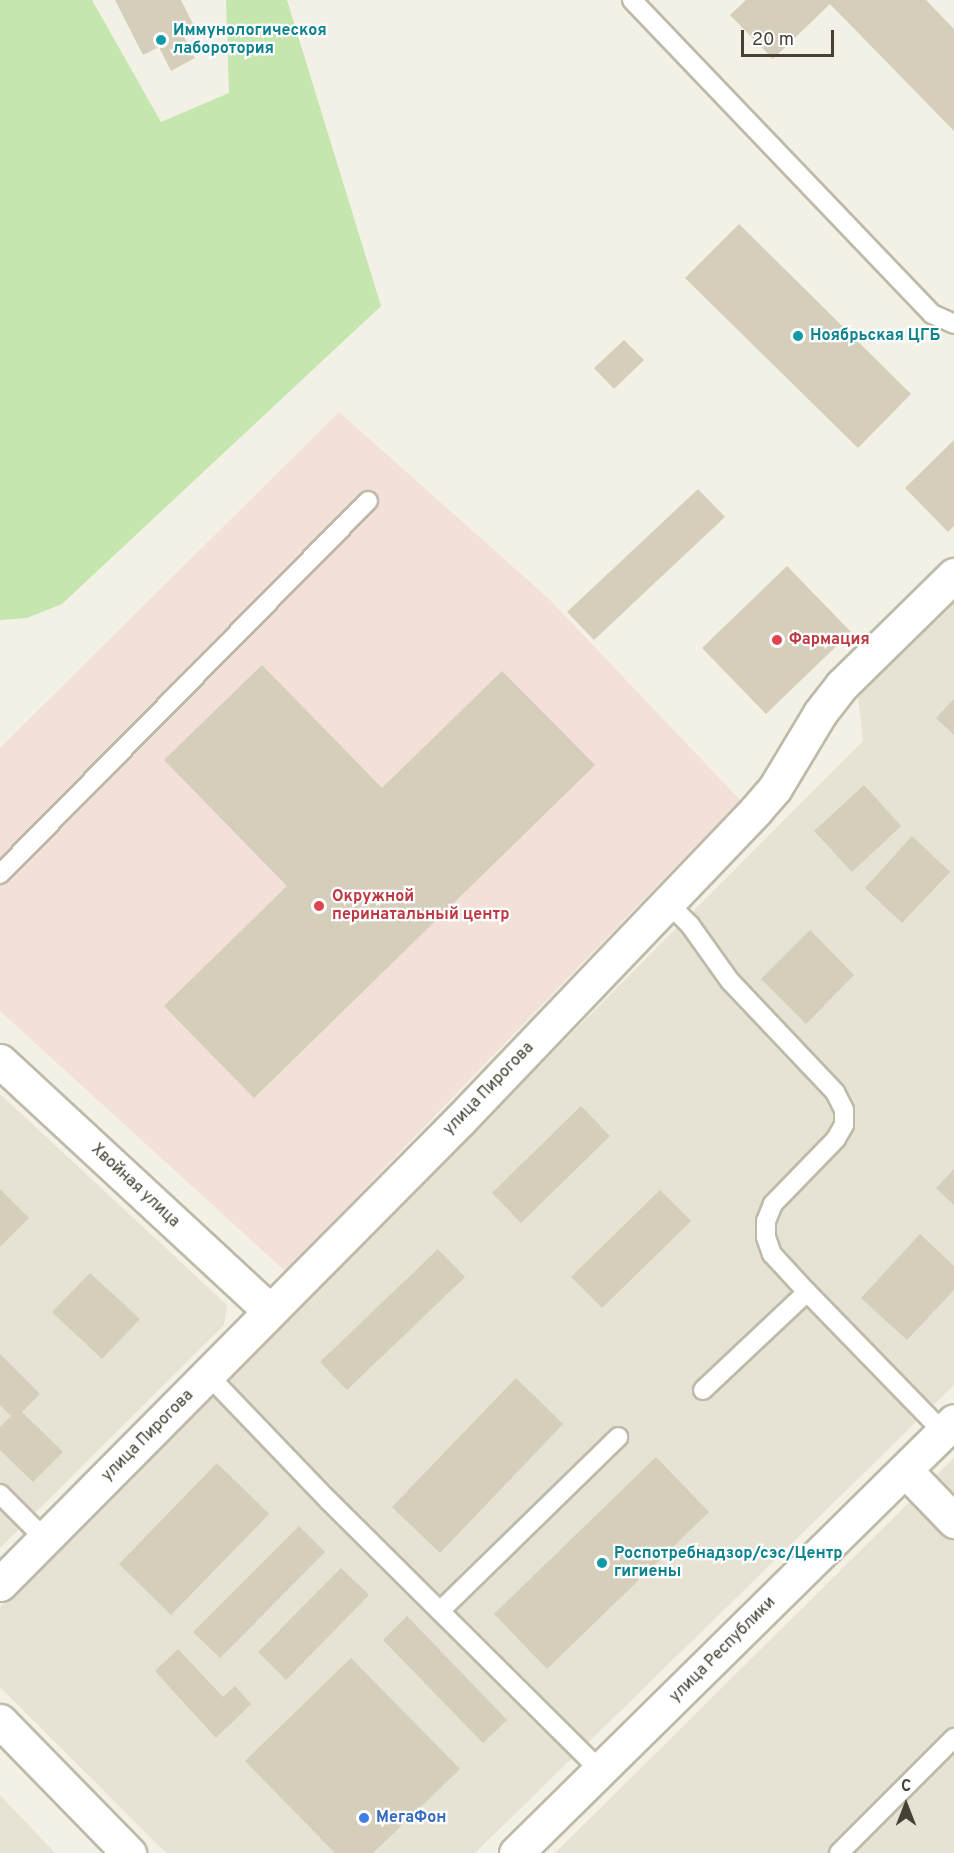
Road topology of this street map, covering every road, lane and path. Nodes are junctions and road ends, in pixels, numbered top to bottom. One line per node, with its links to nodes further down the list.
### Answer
1 (632, 0): 2 (lane)
2 (954, 324)
3 (368, 501): 5 (lane)
4 (954, 575): 6 (street, улица Пирогова)
5 (0, 873)
6 (667, 902): 8 (lane); 9 (street, улица Пирогова)
7 (0, 1061): 9 (street, Хвойная улица)
8 (807, 1292): 11 (lane); 12 (lane)
9 (270, 1311): 10 (street, улица Пирогова)
10 (208, 1376): 17 (street, улица Пирогова); 19 (lane)
11 (703, 1390)
12 (948, 1427): 14 (street, улица Республики)
13 (618, 1437): 19 (lane)
14 (905, 1470): 16 (street); 22 (street, улица Республики)
15 (0, 1494): 17 (lane)
16 (954, 1521)
17 (45, 1539): 18 (street, улица Пирогова)
18 (0, 1584)
19 (440, 1611): 22 (lane)
20 (0, 1721): 23 (street)
21 (954, 1740): 25 (lane)
22 (601, 1771): 24 (street, улица Республики)
23 (129, 1853)
24 (516, 1853)
25 (839, 1853)

